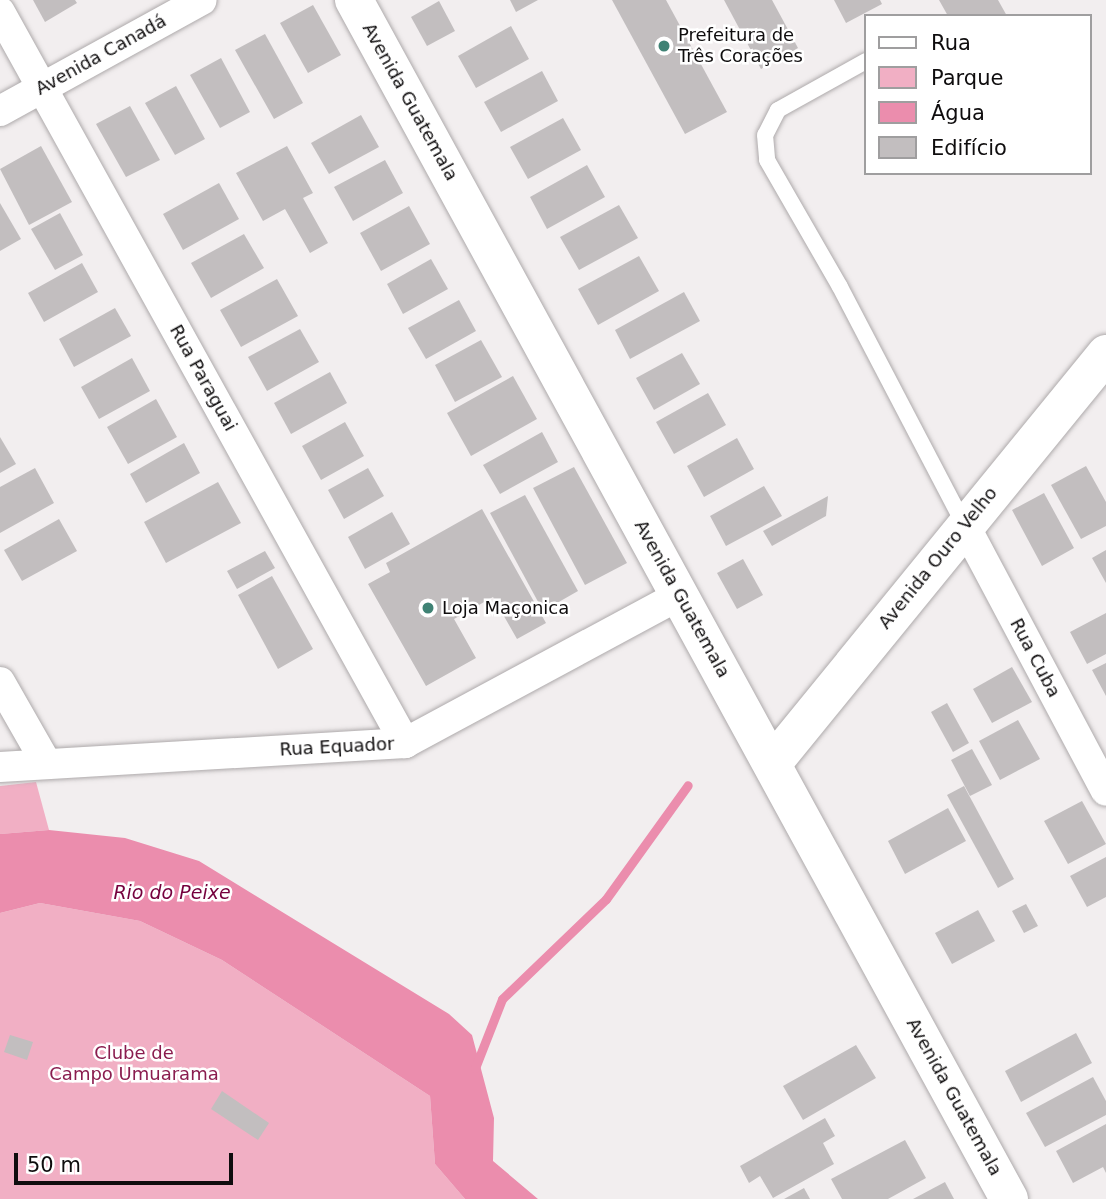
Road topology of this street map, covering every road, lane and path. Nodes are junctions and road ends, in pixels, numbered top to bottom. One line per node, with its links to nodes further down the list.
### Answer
1 (202, 0): 5 (street, Avenida Canadá)
2 (354, 0): 9 (street, Avenida Guatemala)
3 (0, 12): 5 (street, Rua Paraguai)
4 (864, 62): 8 (lane)
5 (41, 87): 6 (street, Avenida Canadá); 11 (street, Rua Paraguai)
6 (0, 111)
7 (1106, 354): 8 (street, Avenida Ouro Velho)
8 (964, 524): 13 (street, Avenida Ouro Velho); 15 (street, Rua Cuba)
9 (680, 595): 11 (street, Rua Equador); 13 (street, Avenida Guatemala)
10 (0, 682): 12 (street)
11 (405, 743): 12 (street, Rua Equador)
12 (45, 761): 14 (street, Rua Equador)
13 (772, 764): 16 (street, Avenida Guatemala)
14 (0, 767)
15 (1106, 791)
16 (1009, 1199)

